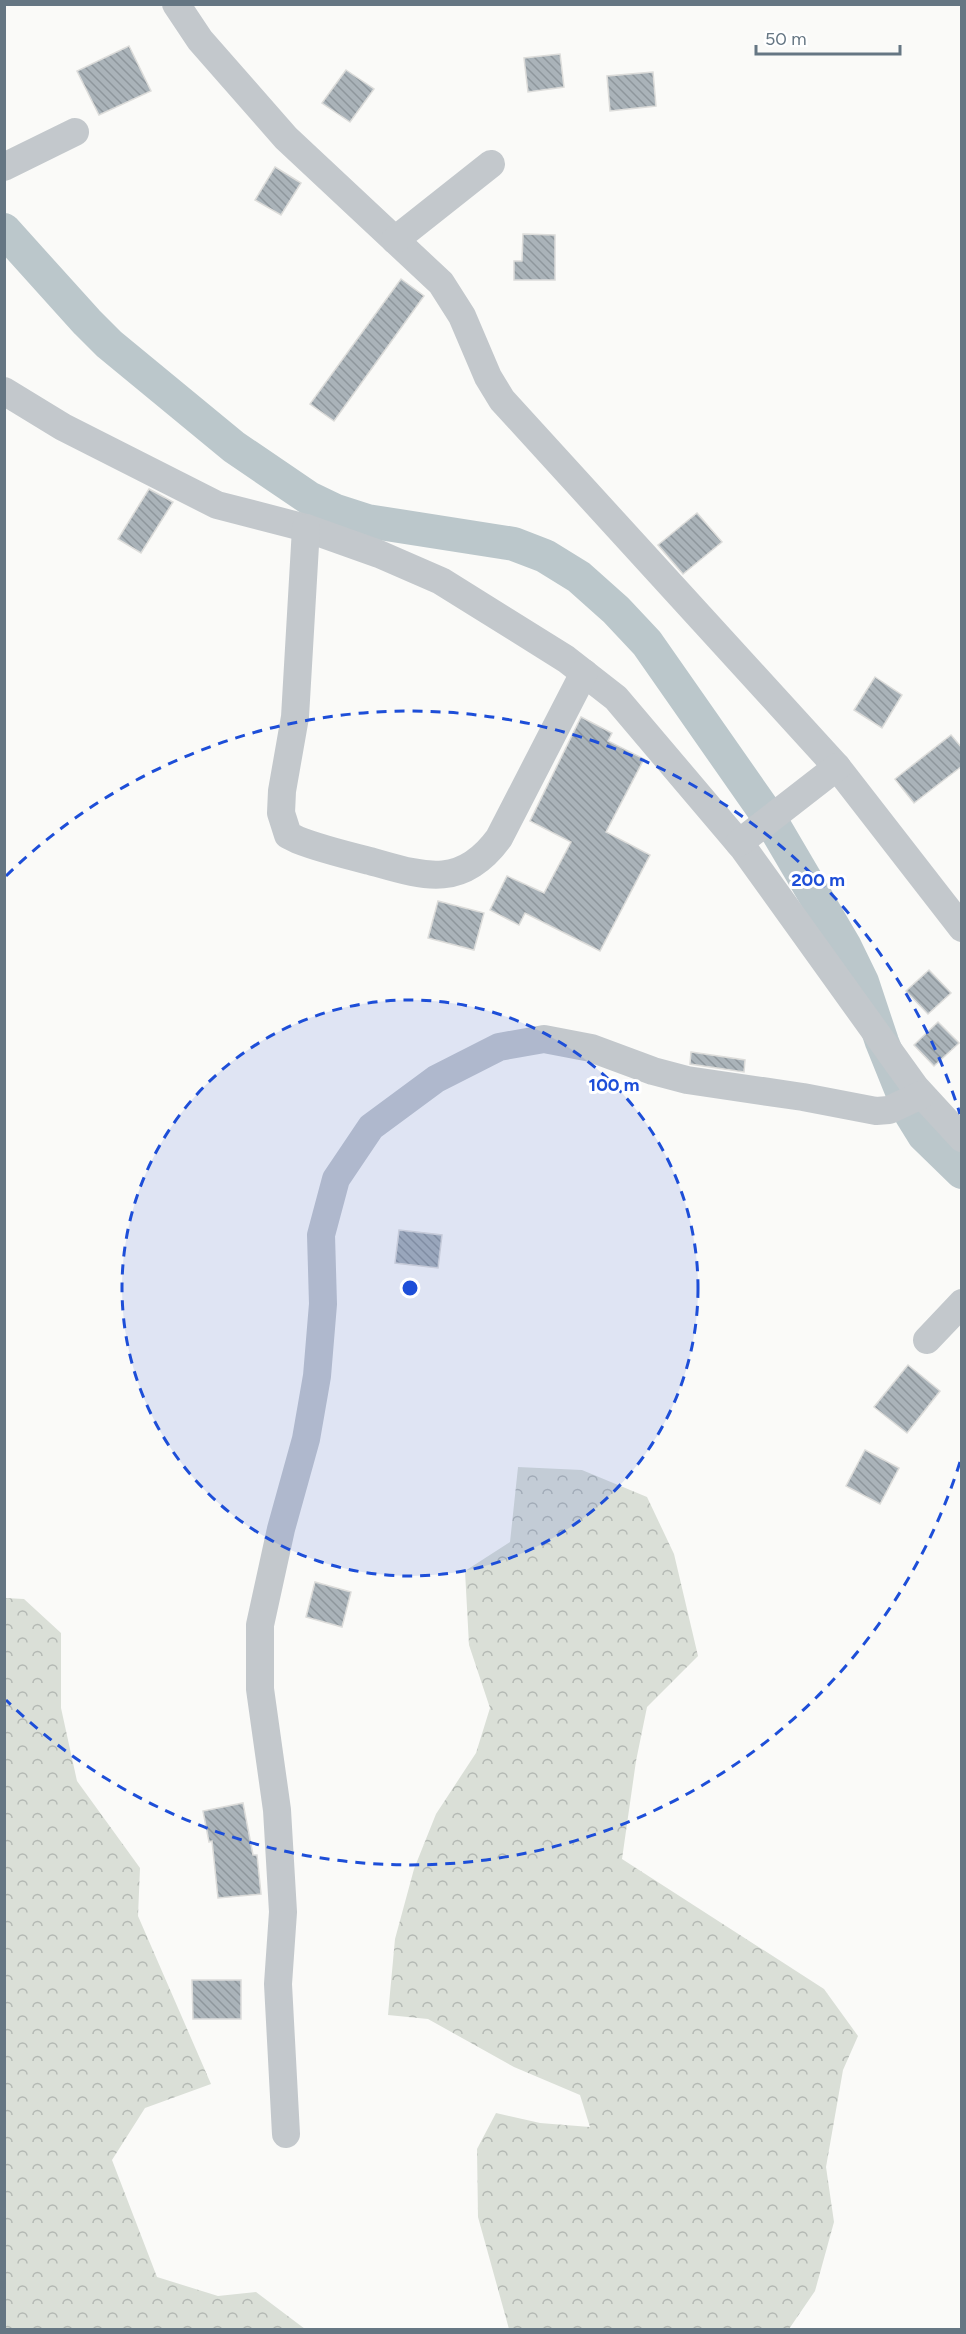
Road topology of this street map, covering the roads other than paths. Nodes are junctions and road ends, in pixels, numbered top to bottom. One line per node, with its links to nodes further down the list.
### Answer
1 (176, 4): 5 (street)
2 (75, 132): 4 (street)
3 (491, 164): 5 (street)
4 (4, 167)
5 (395, 240): 9 (street)
6 (4, 391): 7 (street)
7 (306, 528): 8 (street); 8 (street)
8 (584, 673): 10 (street)
9 (837, 767): 10 (street); 11 (street)
10 (739, 843): 12 (street)
11 (962, 928)
12 (921, 1095): 13 (street); 16 (street)
13 (962, 1138)
14 (962, 1303): 15 (street)
15 (927, 1340)
16 (286, 2134)

